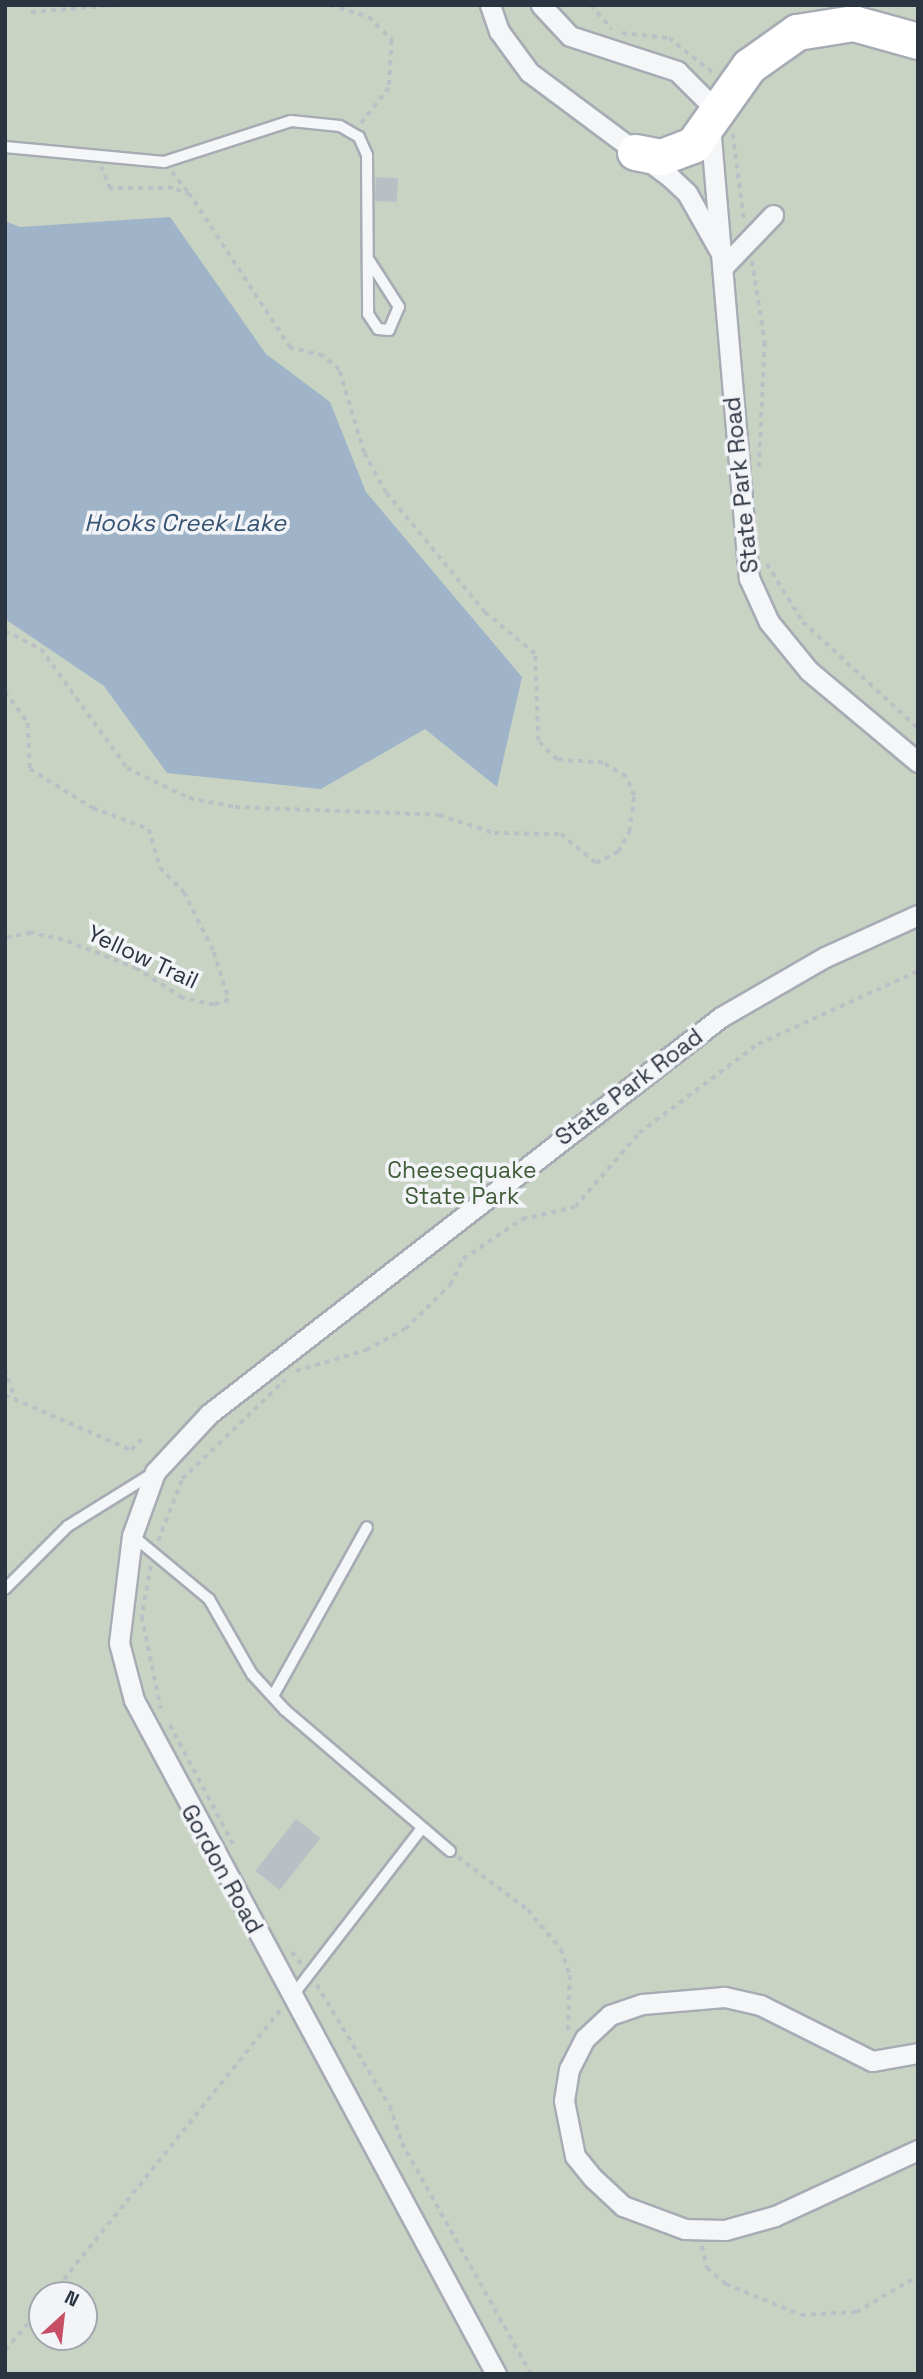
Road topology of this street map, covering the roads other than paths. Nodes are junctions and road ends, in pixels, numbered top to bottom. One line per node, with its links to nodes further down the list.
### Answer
1 (490, 5): 6 (street, State Park Road)
2 (541, 5): 4 (street, State Park Road)
3 (918, 41): 4 (highway)
4 (723, 122): 6 (highway); 9 (street, State Park Road)
5 (5, 147): 8 (lane)
6 (635, 152): 9 (street, State Park Road)
7 (773, 215): 9 (street)
8 (369, 260): 8 (lane)
9 (726, 264): 10 (street, State Park Road)
10 (918, 762)
11 (918, 915): 12 (street, State Park Road)
12 (264, 1372): 13 (street, Gordon Road)
13 (155, 1472): 15 (street, Gordon Road); 16 (lane)
14 (366, 1527): 17 (lane)
15 (132, 1536): 17 (lane); 20 (street, Gordon Road)
16 (5, 1590)
17 (273, 1696): 18 (lane)
18 (422, 1828): 19 (lane); 20 (lane)
19 (450, 1851)
20 (292, 1995): 23 (street, Gordon Road)
21 (918, 2053): 22 (street)
22 (918, 2150)
23 (496, 2374)

